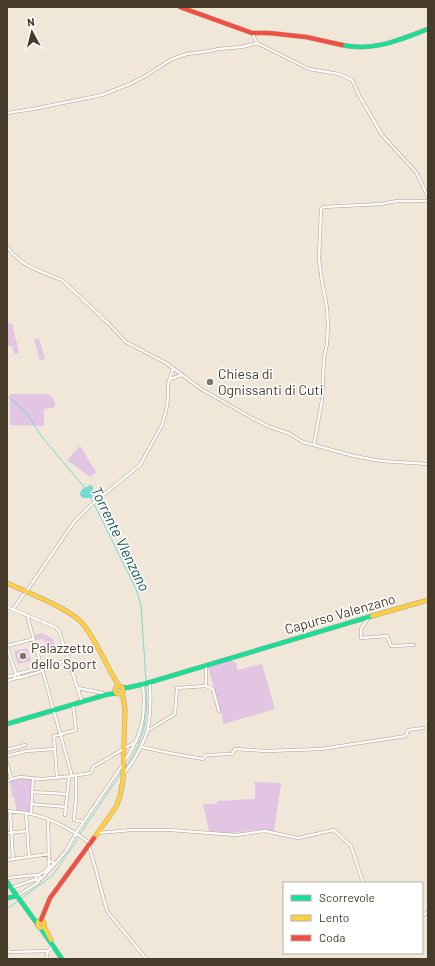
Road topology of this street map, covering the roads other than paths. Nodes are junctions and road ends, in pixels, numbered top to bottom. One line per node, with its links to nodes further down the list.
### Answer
1 (180, 7): 3 (street)
2 (428, 29): 3 (street)
3 (252, 33): 4 (street)
4 (257, 43): 5 (street); 6 (street)
5 (7, 113)
6 (428, 197)
7 (428, 201): 12 (street)
8 (7, 246): 9 (street)
9 (173, 369): 10 (street); 11 (street)
10 (183, 375): 11 (street); 12 (street)
11 (169, 380): 15 (street)
12 (314, 445): 13 (street)
13 (428, 464)
14 (7, 584): 15 (street)
15 (25, 593): 18 (street); 37 (street)
16 (428, 600): 20 (street, Capurso Valenzano)
17 (7, 607): 18 (street)
18 (13, 609): 19 (street)
19 (27, 615): 21 (street); 24 (street)
20 (369, 617): 22 (street); 25 (street, Capurso Valenzano)
21 (33, 639): 23 (street); 27 (street)
22 (414, 645)
23 (7, 646): 29 (street)
24 (68, 660): 27 (street); 36 (street)
25 (206, 665): 33 (street, Capurso Valenzano); 35 (street)
26 (36, 669): 27 (street); 28 (street); 29 (street)
27 (42, 669): 28 (street); 41 (street)
28 (37, 673): 31 (street)
29 (16, 674): 30 (street); 31 (street)
30 (7, 677)
31 (17, 678): 32 (street)
32 (7, 681)
33 (150, 682): 34 (street, Capurso Valenzano); 45 (street)
34 (143, 684): 37 (street, Capurso Valenzano); 47 (street)
35 (206, 686): 42 (street); 45 (street)
36 (77, 688): 38 (street); 39 (street)
37 (119, 690): 38 (street, Capurso Valenzano); 52 (street)
38 (105, 695): 39 (street, Capurso Valenzano)
39 (82, 702): 40 (street, Capurso Valenzano)
40 (73, 704): 41 (street, Capurso Valenzano); 46 (street)
41 (53, 710): 43 (street, Capurso Valenzano); 46 (street)
42 (219, 710)
43 (7, 724)
44 (423, 728): 49 (street)
45 (147, 731): 49 (street)
46 (60, 733): 50 (street); 57 (street)
47 (137, 741): 52 (street); 55 (street)
48 (25, 745): 51 (street)
49 (142, 747): 56 (street)
50 (55, 749): 53 (street); 59 (street)
51 (7, 750)
52 (124, 750): 55 (street); 57 (street)
53 (7, 756)
54 (7, 763): 60 (street)
55 (123, 764): 56 (street); 71 (street)
56 (123, 775): 74 (street)
57 (72, 776): 59 (street); 63 (street); 71 (street)
58 (33, 778): 59 (street); 60 (street); 62 (street)
59 (57, 778)
60 (11, 779): 61 (street)
61 (7, 782)
62 (32, 792): 63 (street); 64 (street)
63 (67, 794): 65 (street)
64 (31, 804): 65 (street); 68 (street)
65 (66, 807): 69 (street)
66 (8, 811): 67 (street); 73 (street)
67 (26, 813): 68 (street); 72 (street)
68 (31, 814): 70 (street)
69 (65, 816)
70 (48, 820): 76 (street); 78 (street)
71 (84, 822): 76 (street)
72 (27, 831): 73 (street); 79 (street)
73 (11, 832): 75 (street); 80 (street)
74 (98, 832): 77 (street); 88 (street)
75 (7, 833)
76 (77, 833): 77 (street); 83 (street)
77 (89, 844): 92 (street); 98 (street)
78 (49, 854): 79 (street); 82 (street)
79 (29, 856): 80 (street)
80 (13, 859): 81 (street)
81 (7, 860)
82 (49, 864): 83 (street); 84 (street)
83 (53, 866): 86 (street)
84 (38, 875): 85 (street); 86 (street)
85 (7, 878)
86 (38, 880): 89 (street); 90 (street)
87 (7, 882): 89 (street)
88 (363, 882)
89 (11, 888): 90 (street)
90 (18, 897): 91 (street); 92 (street)
91 (7, 898)
92 (41, 924): 93 (street); 97 (street)
93 (53, 947): 95 (street); 97 (street)
94 (7, 948): 95 (street)
95 (48, 951): 96 (street)
96 (46, 959)
97 (63, 959)
98 (146, 959)

